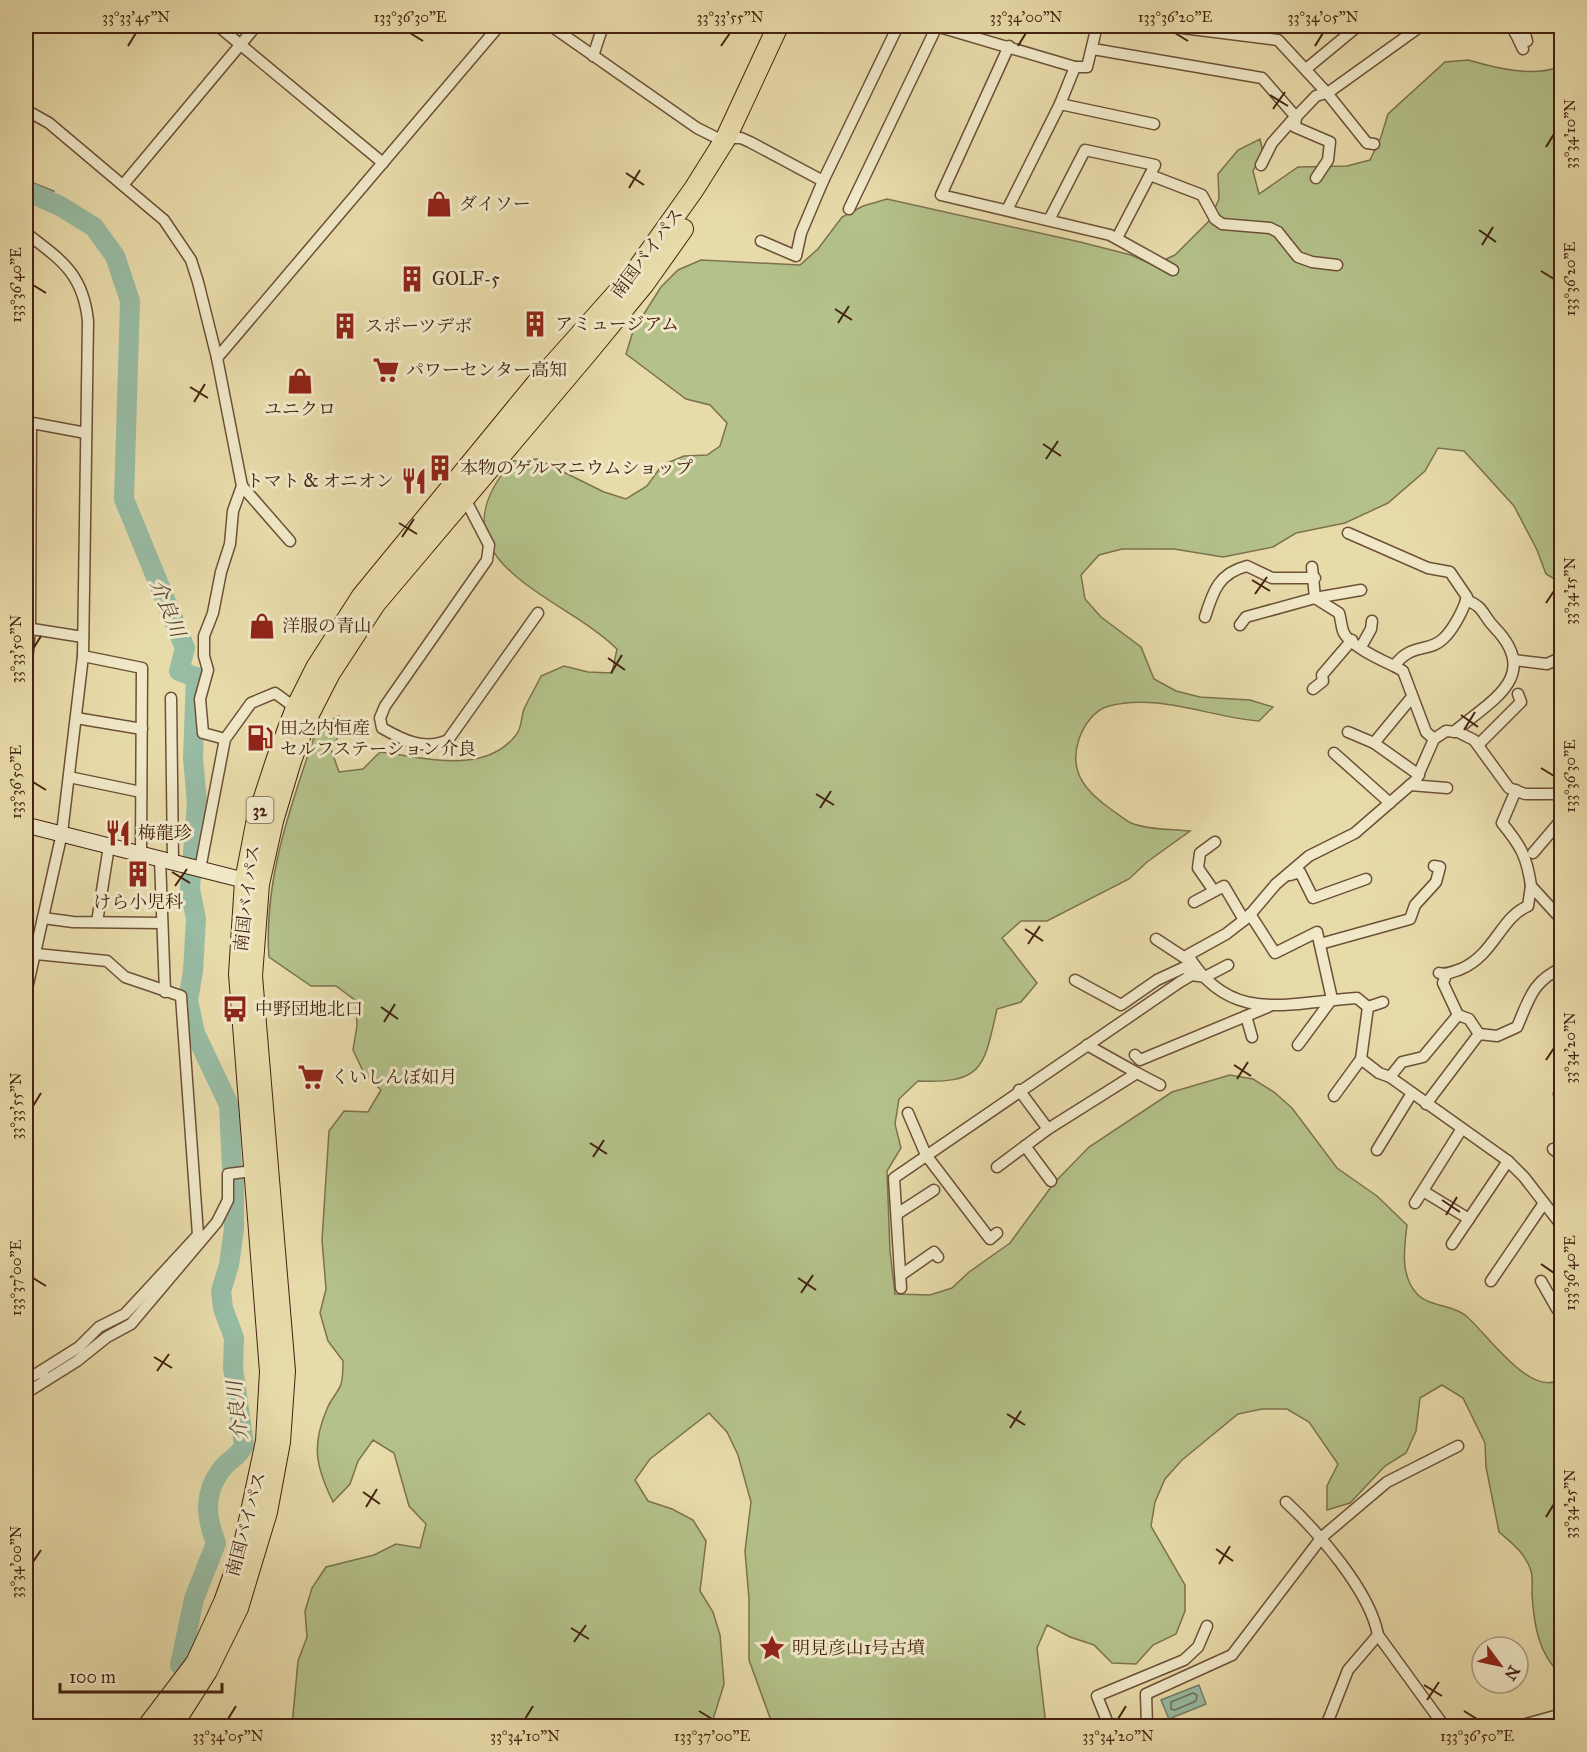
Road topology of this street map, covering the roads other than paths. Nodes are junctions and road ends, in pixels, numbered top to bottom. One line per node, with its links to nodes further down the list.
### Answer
1 (218, 26): 15 (street)
2 (256, 26): 15 (street)
3 (499, 26): 29 (street)
4 (551, 26): 19 (street)
5 (603, 26): 19 (street)
6 (778, 26): 27 (highway, 南国バイパス / 32)
7 (791, 26): 27 (highway, 南国バイパス / 32)
8 (898, 26): 33 (street)
9 (937, 26): 17 (street); 35 (street)
10 (1094, 26): 18 (street)
11 (1167, 26): 21 (street)
12 (1358, 26): 21 (street)
13 (1421, 26): 22 (street)
14 (1513, 29): 16 (street)
15 (240, 44): 29 (street); 34 (street)
16 (1525, 45)
17 (1009, 46): 20 (street); 36 (street)
18 (1093, 50): 20 (street); 25 (street)
19 (593, 56): 27 (street)
20 (1075, 67): 23 (street)
21 (1306, 69): 22 (street)
22 (1326, 93): 25 (street); 28 (street)
23 (1060, 104): 26 (street); 36 (street)
24 (26, 110): 34 (street)
25 (1296, 117): 30 (street); 32 (street)
26 (1154, 124)
27 (733, 138): 33 (street); 48 (highway, 南国バイパス / 32)
28 (1374, 144)
29 (383, 162): 43 (street)
30 (1261, 165)
31 (1150, 175): 37 (street); 39 (street); 41 (street)
32 (1316, 178)
33 (823, 181): 40 (street)
34 (123, 185): 43 (street)
35 (849, 209)
36 (1007, 210): 37 (street)
37 (1049, 220): 39 (street)
38 (26, 233): 46 (street)
39 (1117, 238): 42 (street)
40 (761, 241)
41 (1337, 265)
42 (1173, 270)
43 (217, 358): 47 (street)
44 (26, 381): 45 (street)
45 (28, 422): 46 (street); 51 (street)
46 (86, 432): 60 (street)
47 (242, 486): 50 (street); 76 (street)
48 (459, 490): 55 (street); 71 (highway, 南国バイパス / 32)
49 (1348, 533): 54 (street)
50 (290, 541)
51 (28, 581): 59 (street)
52 (1361, 590): 53 (street)
53 (1315, 598): 56 (street); 58 (street); 61 (street)
54 (1466, 600): 64 (street); 65 (street)
55 (538, 614)
56 (1205, 617)
57 (1372, 621): 61 (street)
58 (1240, 625)
59 (28, 628): 60 (street); 66 (street)
60 (83, 637): 62 (street)
61 (1356, 644): 65 (street); 67 (street)
62 (83, 656): 72 (street); 73 (street)
63 (1562, 657): 64 (street)
64 (1514, 660): 75 (street)
65 (1394, 666): 69 (street)
66 (26, 673)
67 (1313, 689)
68 (1518, 694): 79 (street)
69 (1412, 696): 77 (street); 78 (street)
70 (171, 698): 96 (street)
71 (302, 713): 76 (street); 100 (highway, 南国バイパス / 32)
72 (75, 718): 73 (street); 82 (street)
73 (142, 729): 86 (street)
74 (1348, 732): 78 (street)
75 (1454, 732): 77 (street); 79 (street)
76 (225, 739): 96 (street)
77 (1434, 739): 81 (street)
78 (1374, 742): 81 (street)
79 (1478, 745): 85 (street)
80 (1334, 753): 88 (street)
81 (1419, 775): 83 (street)
82 (69, 777): 86 (street); 91 (street)
83 (1410, 785): 84 (street); 88 (street)
84 (1447, 788)
85 (1516, 790): 87 (street); 101 (street)
86 (141, 792): 95 (street)
87 (1562, 794)
88 (1390, 803): 98 (street)
89 (1562, 819): 94 (street)
90 (26, 825): 91 (street)
91 (62, 833): 93 (street); 105 (street)
92 (1215, 842): 102 (street)
93 (110, 846): 95 (street); 107 (street)
94 (1533, 853)
95 (141, 854): 96 (street)
96 (183, 865): 100 (street); 108 (street)
97 (1434, 866): 110 (street)
98 (1286, 876): 99 (street); 104 (street)
99 (1366, 879)
100 (252, 882): 150 (highway, 南国バイパス / 32); 177 (highway, 南国バイパス / 32)
101 (1531, 886): 106 (street); 125 (street)
102 (1215, 891): 103 (street); 104 (street)
103 (1194, 902)
104 (1247, 917): 110 (street); 112 (street)
105 (44, 918): 107 (street); 111 (street)
106 (1562, 920)
107 (97, 922): 108 (street)
108 (162, 923): 119 (street)
109 (1155, 939): 112 (street)
110 (1320, 944): 121 (street)
111 (31, 953): 119 (street); 120 (street)
112 (1186, 957): 116 (street); 118 (street)
113 (1228, 965): 116 (street)
114 (1562, 968): 127 (street)
115 (1192, 975): 116 (street); 118 (street); 129 (street)
116 (1205, 977): 123 (street)
117 (1075, 980): 118 (street)
118 (1157, 981)
119 (165, 992): 167 (street)
120 (26, 993)
121 (1332, 999): 123 (street); 124 (street); 130 (street)
122 (1383, 1002): 124 (street)
123 (1268, 1007): 126 (street)
124 (1368, 1007): 132 (street)
125 (1458, 1015): 127 (street); 134 (street)
126 (1246, 1016): 128 (street); 131 (street)
127 (1479, 1034): 141 (street)
128 (1252, 1037)
129 (1087, 1045): 133 (street); 136 (street)
130 (1298, 1045)
131 (1135, 1055)
132 (1360, 1059): 134 (street); 139 (street)
133 (1137, 1073): 135 (street); 143 (street)
134 (1390, 1077): 138 (street)
135 (1160, 1085)
136 (1019, 1090): 143 (street); 147 (street)
137 (1562, 1091): 140 (street)
138 (1412, 1093): 141 (street); 146 (street)
139 (1334, 1096)
140 (1562, 1096)
141 (1426, 1104): 144 (street)
142 (908, 1113): 147 (street)
143 (1048, 1129): 145 (street)
144 (1461, 1130): 148 (street); 153 (street)
145 (1025, 1146): 149 (street); 151 (street)
146 (1377, 1150)
147 (926, 1155): 156 (street); 159 (street)
148 (1508, 1161): 155 (street); 157 (street)
149 (997, 1167)
150 (253, 1171): 167 (street); 176 (highway, 南国バイパス / 32)
151 (1052, 1181)
152 (934, 1190): 156 (street)
153 (1423, 1191): 154 (street); 157 (street)
154 (1415, 1203)
155 (1544, 1203): 158 (street); 163 (street)
156 (897, 1215): 162 (street)
157 (1469, 1219): 160 (street)
158 (1562, 1226)
159 (997, 1233)
160 (1452, 1244)
161 (938, 1257): 162 (street)
162 (901, 1275): 165 (street)
163 (1491, 1281)
164 (1541, 1281): 166 (street)
165 (902, 1288)
166 (1556, 1309)
167 (44, 1376): 168 (street); 169 (street)
168 (26, 1380)
169 (26, 1393)
170 (1458, 1446): 172 (street)
171 (1286, 1502): 172 (street)
172 (1322, 1538): 174 (street); 179 (street)
173 (1207, 1626): 178 (street)
174 (1378, 1635): 180 (street); 181 (street)
175 (1562, 1714): 182 (street)
176 (148, 1726)
177 (172, 1726)
178 (1109, 1726)
179 (1147, 1726)
180 (1326, 1726)
181 (1444, 1726)
182 (1519, 1726)

